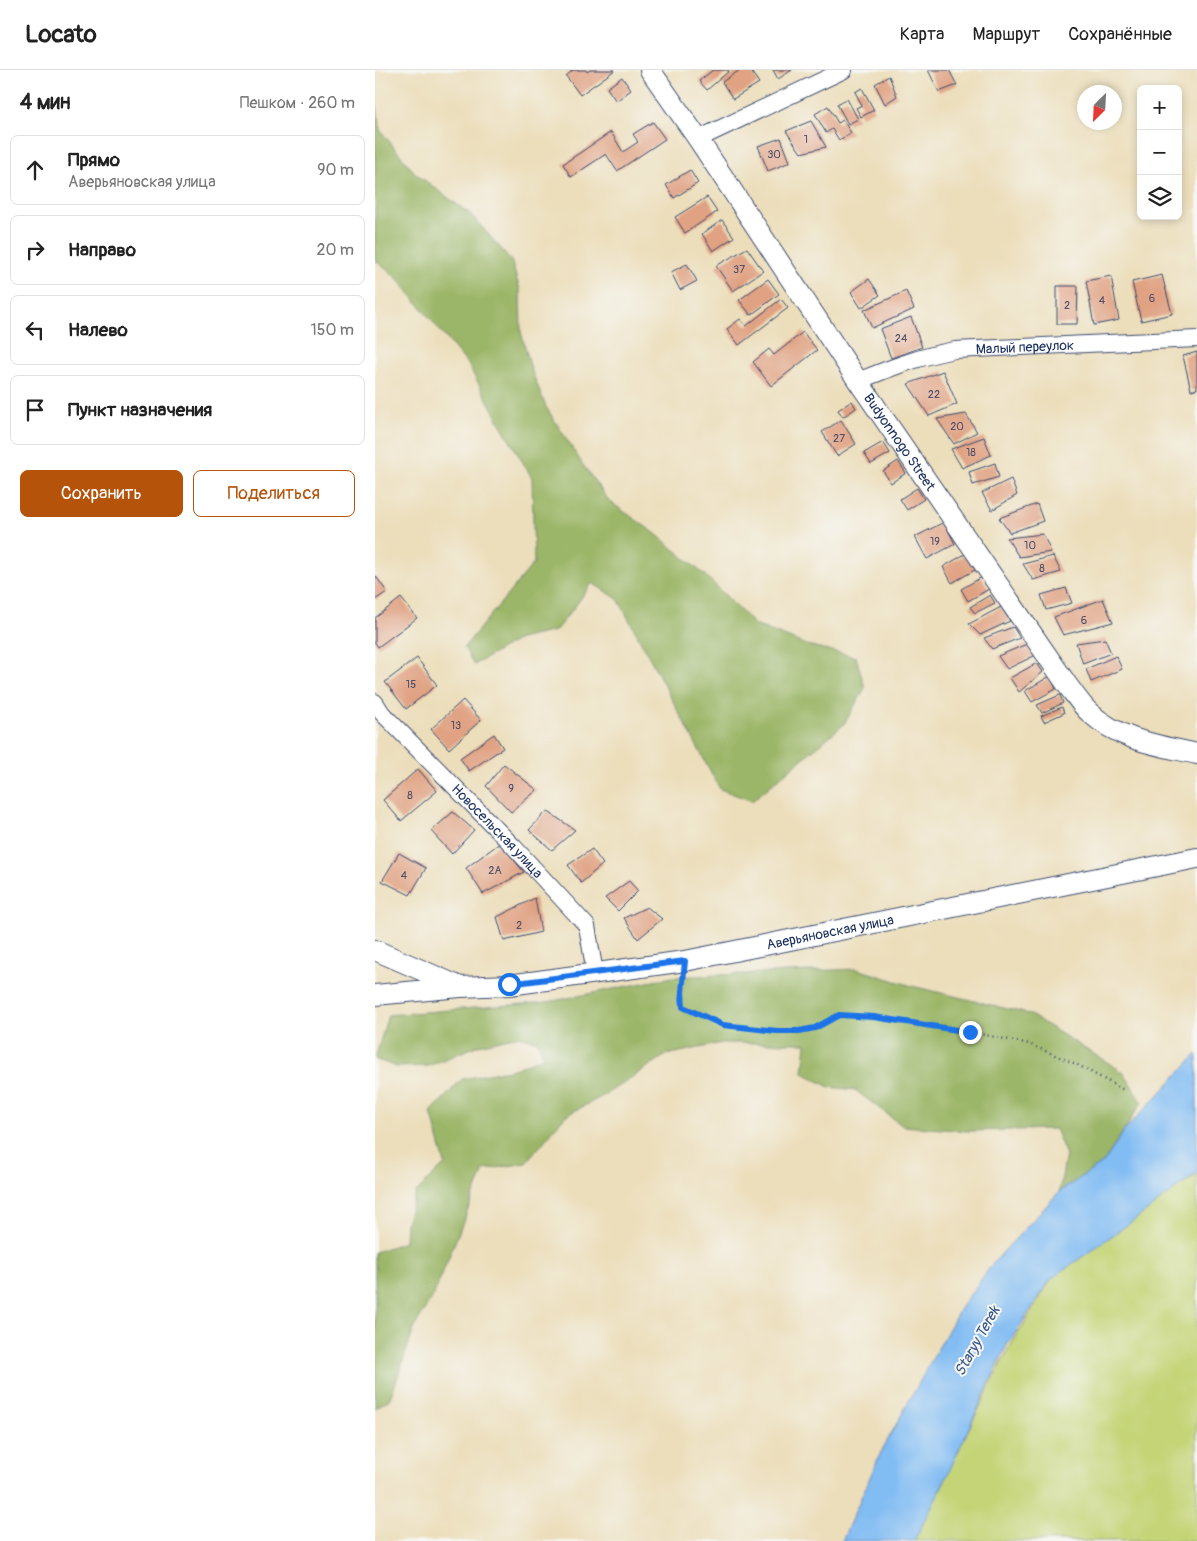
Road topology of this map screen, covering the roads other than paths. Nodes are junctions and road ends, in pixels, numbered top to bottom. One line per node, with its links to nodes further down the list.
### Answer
1 (650, 70): 3 (street, Budyonnogo Street)
2 (844, 70): 3 (street)
3 (698, 139): 5 (street, Budyonnogo Street)
4 (1197, 339): 5 (street, Малый переулок)
5 (858, 381): 7 (street, Budyonnogo Street)
6 (375, 702): 10 (street, Новосельская улица)
7 (1197, 754)
8 (1197, 858): 10 (street, Аверьяновская улица)
9 (375, 950): 11 (street)
10 (595, 973): 11 (street, Аверьяновская улица)
11 (460, 987): 12 (street, Аверьяновская улица)
12 (375, 995)

